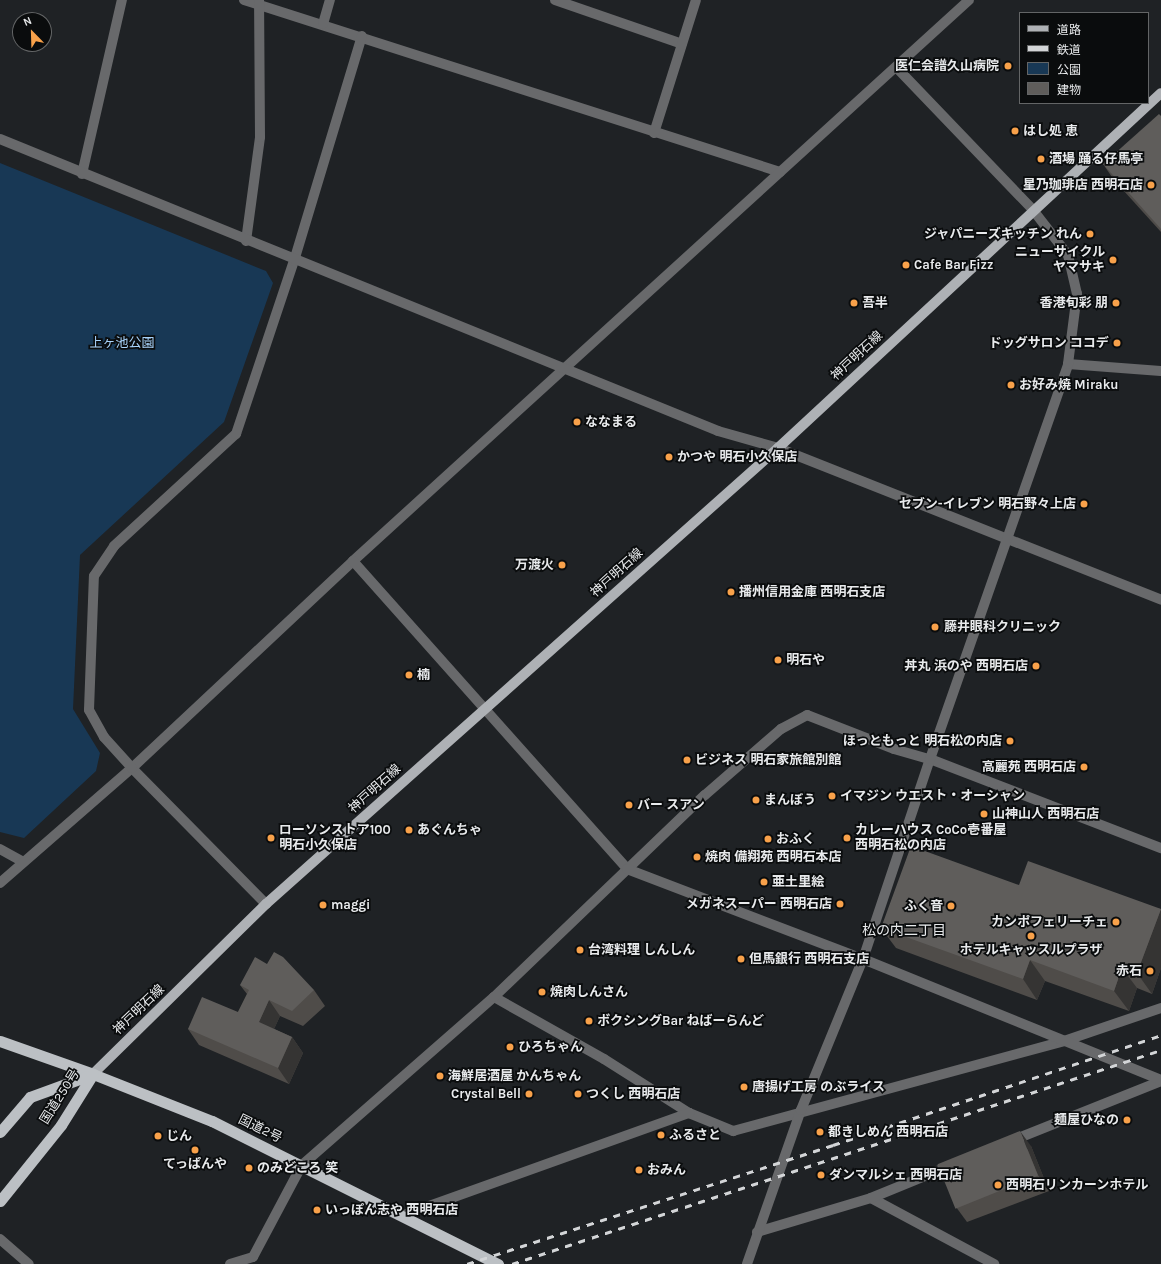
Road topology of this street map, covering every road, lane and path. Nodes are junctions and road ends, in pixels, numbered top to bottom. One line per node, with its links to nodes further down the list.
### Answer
1 (122, 0): 17 (street)
2 (244, 0): 7 (street)
3 (330, 0): 9 (street)
4 (555, 0): 8 (street)
5 (696, 0): 11 (street)
6 (969, 0): 12 (street)
7 (258, 2): 9 (street); 19 (street)
8 (569, 2): 11 (street)
9 (323, 24): 10 (street)
10 (362, 36): 14 (street); 20 (street)
11 (682, 44): 14 (street)
12 (896, 66): 16 (street); 18 (street)
13 (1161, 94): 18 (main road, 神戸明石線)
14 (654, 133): 16 (street)
15 (0, 139): 17 (street)
16 (780, 172): 22 (street)
17 (82, 174): 19 (street)
18 (1033, 210): 21 (street); 24 (main road, 神戸明石線)
19 (246, 241): 20 (street)
20 (294, 261): 22 (street); 30 (street)
21 (1068, 364): 23 (street); 25 (street)
22 (564, 367): 24 (street); 26 (street)
23 (1161, 371)
24 (778, 448): 25 (street); 28 (main road, 神戸明石線)
25 (1007, 541): 27 (street); 29 (street)
26 (353, 561): 28 (street); 30 (street)
27 (1161, 600)
28 (484, 708): 34 (street); 36 (main road, 神戸明石線)
29 (930, 759): 32 (street); 34 (street); 37 (street)
30 (132, 768): 33 (street); 36 (street)
31 (0, 848): 33 (street)
32 (1161, 848)
33 (23, 862): 35 (street)
34 (627, 869): 37 (street); 38 (street)
35 (0, 882)
36 (266, 904): 42 (main road, 神戸明石線)
37 (863, 959): 41 (street); 44 (street)
38 (494, 997): 45 (street); 49 (street)
39 (1161, 1008): 41 (street)
40 (0, 1041): 42 (highway, 国道2号)
41 (1064, 1041): 43 (street); 44 (street)
42 (93, 1074): 46 (highway, 国道250号); 49 (highway, 国道2号); 51 (highway, 国道250号)
43 (1161, 1081): 47 (street)
44 (801, 1110): 45 (street); 53 (street)
45 (689, 1113): 52 (street)
46 (0, 1132)
47 (1001, 1145)
48 (965, 1160): 50 (street)
49 (302, 1165): 52 (highway, 国道2号); 56 (street)
50 (871, 1198): 53 (street); 59 (street)
51 (0, 1201)
52 (404, 1215): 57 (highway, 国道2号)
53 (757, 1232): 58 (street)
54 (0, 1239): 55 (street)
55 (29, 1264)
56 (230, 1264)
57 (498, 1264)
58 (747, 1264)
59 (994, 1264)

